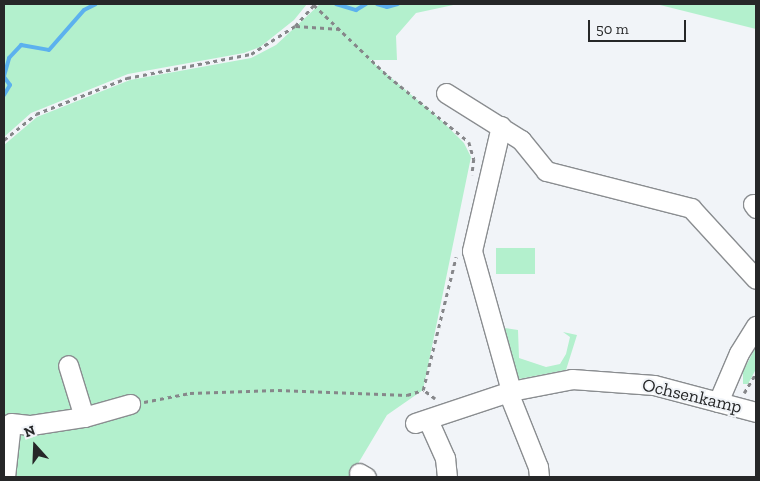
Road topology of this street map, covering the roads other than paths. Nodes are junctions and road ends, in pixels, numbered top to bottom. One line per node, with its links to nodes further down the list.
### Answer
1 (446, 93): 2 (street)
2 (501, 126): 3 (street); 6 (street)
3 (756, 279)
4 (756, 326): 8 (street)
5 (68, 365): 10 (street)
6 (510, 392): 8 (street, Ochsenkamp); 13 (street, Ochsenkamp); 14 (street)
7 (130, 404): 10 (street)
8 (727, 404): 9 (street, Ochsenkamp)
9 (756, 412)
10 (84, 418): 11 (street)
11 (7, 422): 12 (street)
12 (5, 477)
13 (447, 477)
14 (538, 477)

